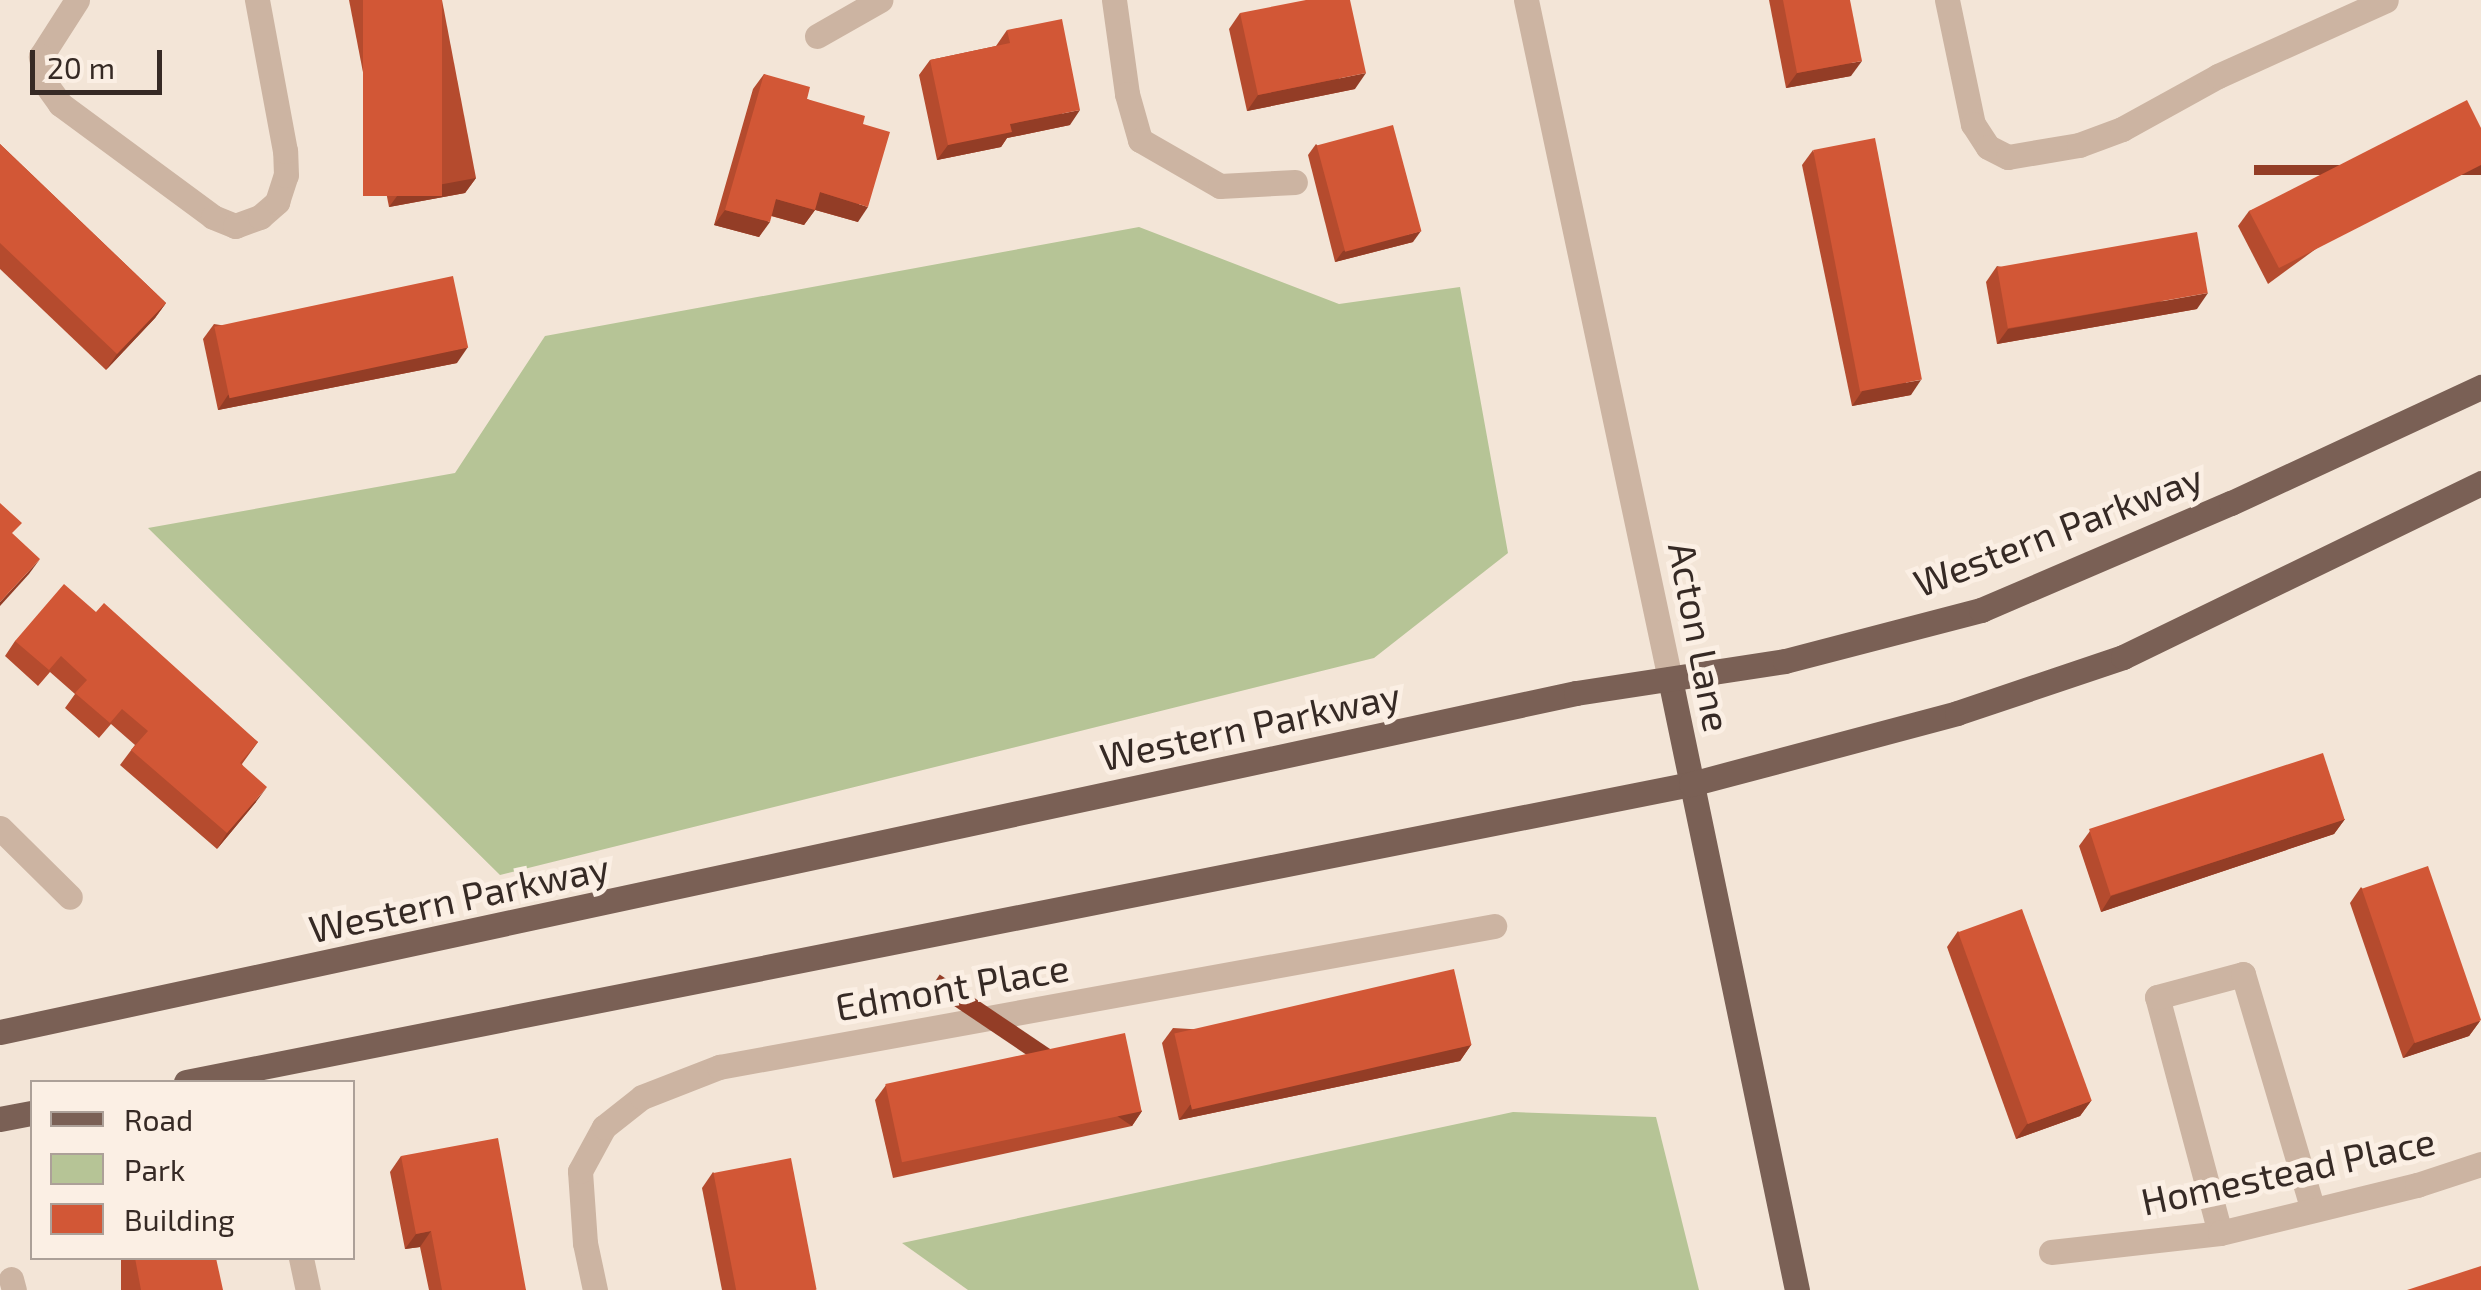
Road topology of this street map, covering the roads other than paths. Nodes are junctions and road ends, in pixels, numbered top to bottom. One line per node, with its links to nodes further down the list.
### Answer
1 (77, 0): 2 (street)
2 (257, 0)
3 (880, 0): 8 (street)
4 (1114, 0): 9 (street)
5 (1526, 0): 12 (street, Acton Lane)
6 (1947, 0): 7 (street)
7 (2386, 0)
8 (817, 36)
9 (1294, 182)
10 (2481, 386): 12 (main road, Western Parkway)
11 (2481, 483): 13 (main road)
12 (1670, 679): 13 (main road, Acton Lane); 17 (main road, Western Parkway)
13 (1692, 784): 18 (main road); 29 (main road, Acton Lane)
14 (0, 828): 15 (street)
15 (70, 897)
16 (1494, 926): 28 (street, Edmont Place)
17 (0, 1032)
18 (263, 1075): 19 (main road)
19 (208, 1080)
20 (30, 1113): 21 (main road)
21 (0, 1119)
22 (2481, 1164): 23 (street, Homestead Place)
23 (2314, 1210): 24 (street, Homestead Place); 24 (street)
24 (2220, 1232): 25 (street, Homestead Place)
25 (2051, 1252)
26 (301, 1260): 27 (street)
27 (308, 1290)
28 (595, 1290)
29 (1797, 1290)

